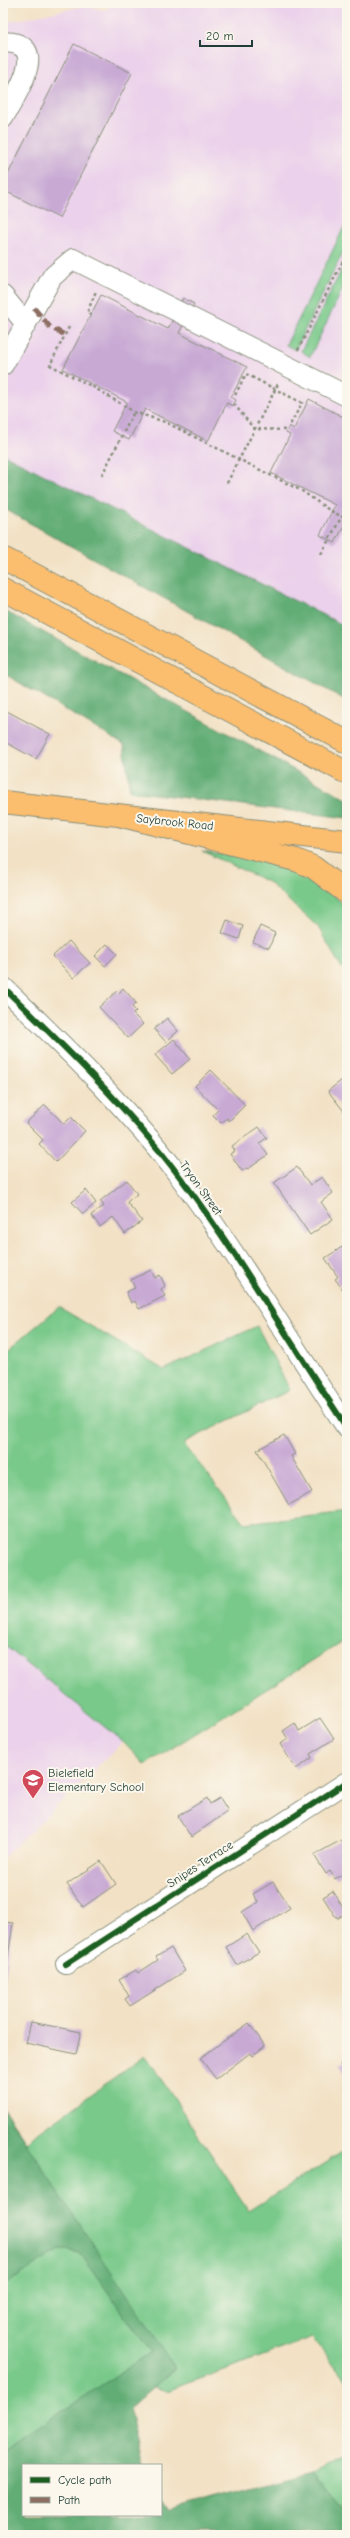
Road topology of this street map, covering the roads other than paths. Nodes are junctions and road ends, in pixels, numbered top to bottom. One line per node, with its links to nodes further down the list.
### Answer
1 (3, 44): 2 (street)
2 (3, 118)
3 (3, 296): 4 (street)
4 (26, 324): 5 (street); 6 (street)
5 (3, 365)
6 (347, 396)
7 (3, 556): 9 (main road)
8 (3, 588): 10 (main road)
9 (347, 742)
10 (347, 772)
11 (3, 802): 12 (main road, Saybrook Road)
12 (123, 816): 13 (main road, Saybrook Road); 14 (main road)
13 (347, 841)
14 (347, 893)
15 (3, 987): 16 (street, Tryon Street)
16 (347, 1428)
17 (347, 1782): 18 (street, Snipes Terrace)
18 (66, 1964)

